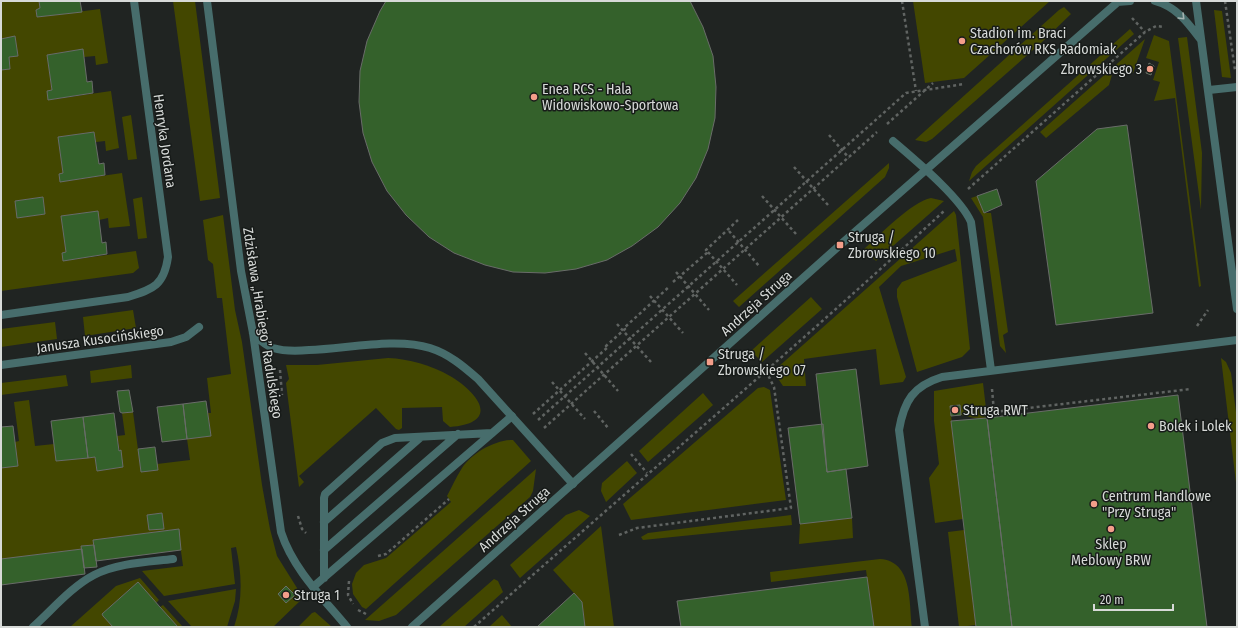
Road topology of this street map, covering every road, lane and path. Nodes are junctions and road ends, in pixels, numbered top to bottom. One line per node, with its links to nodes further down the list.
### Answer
1 (134, 1): 55 (street, Henryka Jordana)
2 (207, 1): 61 (street, Zdzisława „Hrabiego” Radulskiego)
3 (902, 1): 17 (path)
4 (1130, 1): 8 (street)
5 (1155, 1): 10 (street, one-way to 10)
6 (1196, 1): 10 (street)
7 (1224, 1): 11 (path)
8 (1118, 2): 25 (street, Andrzeja Struga)
9 (1168, 28): 29 (path)
10 (1202, 43): 16 (street)
11 (1235, 74)
12 (933, 83): 15 (path)
13 (964, 84): 15 (path)
14 (1237, 87): 16 (street)
15 (925, 90): 17 (path); 18 (path)
16 (1209, 90): 52 (street)
17 (916, 91): 22 (path)
18 (884, 126)
19 (878, 132): 23 (path)
20 (829, 136): 22 (path)
21 (893, 140): 25 (street)
22 (841, 150): 23 (path); 26 (path)
23 (848, 158): 27 (path)
24 (794, 167): 26 (path)
25 (926, 171): 29 (street); 90 (street, Andrzeja Struga)
26 (806, 181): 27 (path); 31 (path)
27 (814, 189): 30 (path); 32 (path)
28 (762, 196): 31 (path)
29 (956, 200): 72 (street); 73 (path)
30 (828, 205)
31 (774, 210): 32 (path); 36 (path)
32 (781, 217): 35 (path); 37 (path)
33 (738, 220): 34 (path)
34 (728, 229): 36 (path); 38 (path)
35 (796, 234)
36 (738, 242): 37 (path); 39 (path)
37 (745, 249): 40 (path); 41 (path)
38 (706, 250): 39 (path); 43 (path)
39 (716, 261): 41 (path); 47 (path)
40 (759, 266)
41 (723, 269): 45 (path); 48 (path)
42 (676, 272): 43 (path)
43 (680, 276): 44 (path); 47 (path)
44 (673, 282)
45 (737, 285)
46 (670, 286): 50 (path)
47 (688, 286): 48 (path); 51 (path)
48 (695, 294): 53 (path); 56 (path)
49 (650, 296): 50 (path)
50 (654, 301): 51 (path); 60 (path)
51 (662, 309): 56 (path); 63 (path)
52 (1237, 309)
53 (709, 310)
54 (1208, 310): 59 (path)
55 (1, 315)
56 (669, 317): 62 (path); 65 (path)
57 (618, 324): 60 (path)
58 (199, 326): 69 (street, Janusza Kusocińskiego)
59 (1191, 329)
60 (623, 330): 63 (path); 67 (path)
61 (254, 333): 83 (street); 100 (street, Zdzisława „Hrabiego” Radulskiego)
62 (683, 333)
63 (630, 338): 65 (path); 70 (path)
64 (1237, 340): 72 (street)
65 (637, 346): 68 (path); 74 (path)
66 (585, 353): 67 (path)
67 (592, 361): 70 (path); 77 (path)
68 (651, 362)
69 (1, 366)
70 (597, 367): 74 (path); 79 (path)
71 (280, 370): 80 (path)
72 (991, 370): 76 (path); 106 (street)
73 (766, 371): 94 (path); 105 (path)
74 (604, 375): 78 (path); 81 (path)
75 (552, 382): 77 (path)
76 (1191, 389)
77 (560, 390): 79 (path); 82 (path)
78 (618, 391)
79 (564, 396): 81 (path); 85 (path)
80 (282, 403)
81 (572, 404): 84 (path); 89 (path)
82 (533, 414)
83 (512, 416): 85 (street); 86 (street)
84 (586, 419)
85 (525, 431): 89 (street)
86 (492, 433): 87 (street); 98 (street)
87 (458, 434): 88 (street); 95 (street)
88 (421, 437): 93 (street); 93 (street)
89 (532, 439): 90 (street)
90 (573, 484): 104 (street, Andrzeja Struga)
91 (449, 499): 96 (path)
92 (298, 514): 95 (path)
93 (324, 522): 95 (street)
94 (619, 535)
95 (324, 550): 99 (street)
96 (376, 557)
97 (173, 559): 102 (street)
98 (339, 565): 99 (street); 101 (path)
99 (324, 578): 100 (street)
100 (313, 587): 103 (street, Zdzisława „Hrabiego” Radulskiego)
101 (366, 614)
102 (33, 627)
103 (347, 627)
104 (412, 627)
105 (474, 627)
106 (925, 627)

